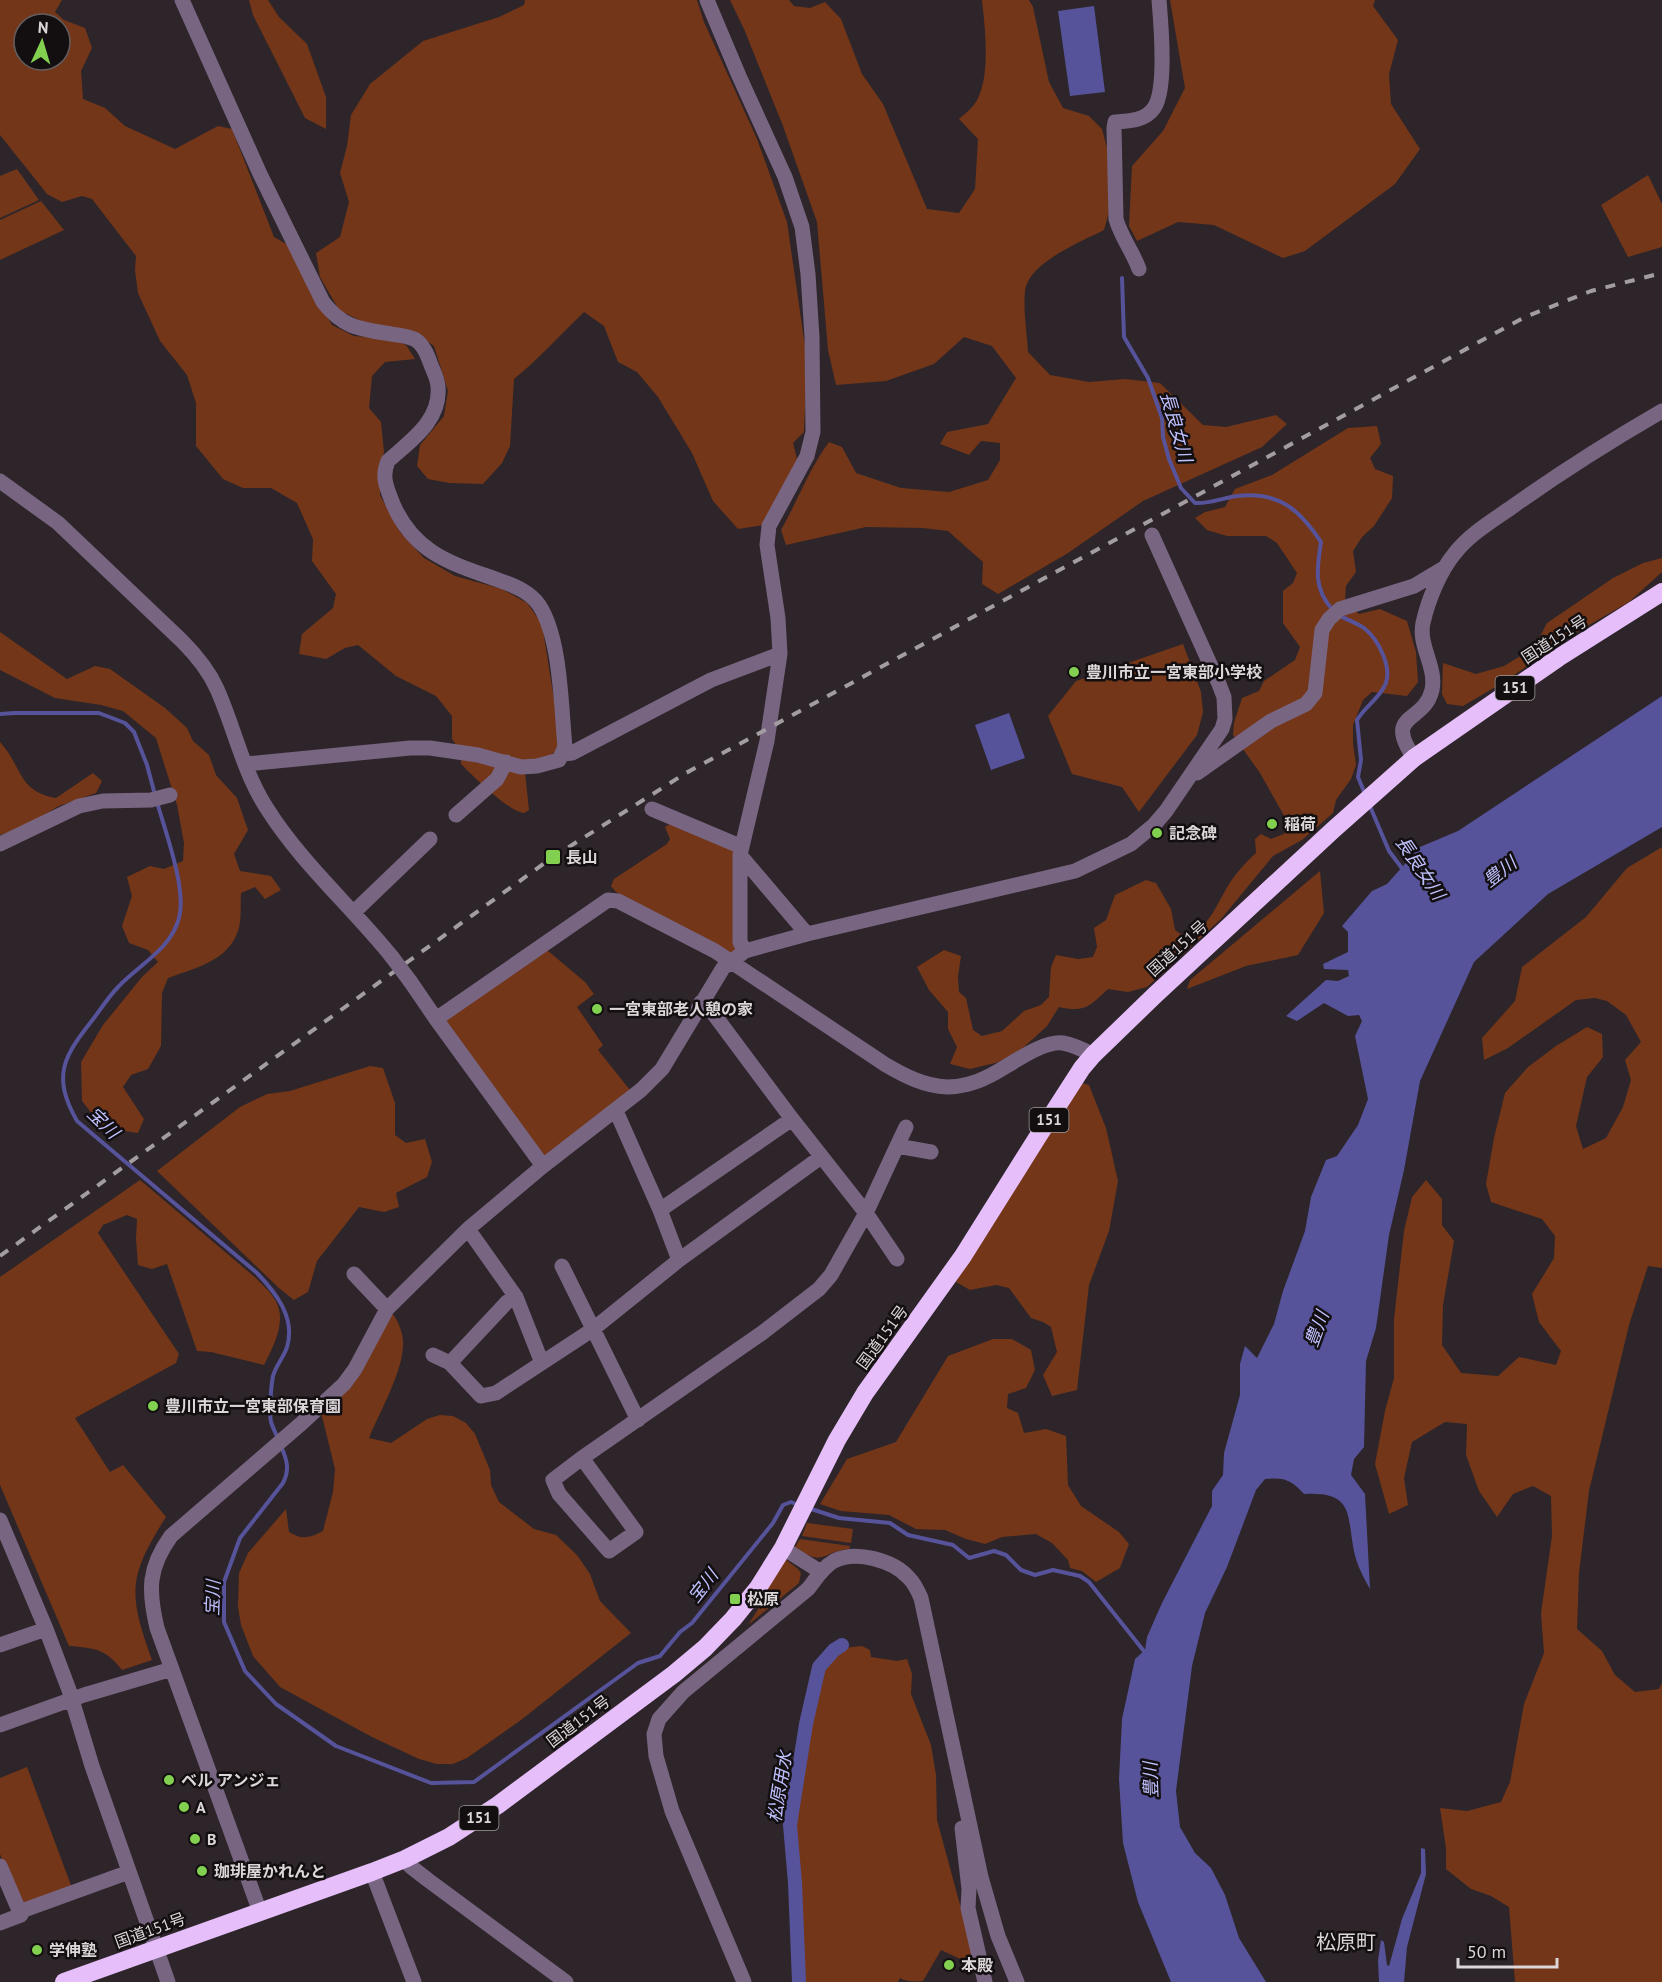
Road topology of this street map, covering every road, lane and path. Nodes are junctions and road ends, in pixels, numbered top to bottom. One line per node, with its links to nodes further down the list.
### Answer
1 (182, 0): 11 (street)
2 (707, 0): 10 (street)
3 (1159, 0): 4 (street)
4 (1139, 269)
5 (1662, 411): 8 (street)
6 (0, 480): 14 (street)
7 (1152, 535): 15 (street)
8 (1444, 567): 12 (street); 15 (street)
9 (1662, 592): 12 (highway, 国道151号 / 151)
10 (780, 654): 11 (street); 21 (street)
11 (564, 754): 13 (street)
12 (1414, 758): 28 (highway, 国道151号 / 151)
13 (506, 762): 14 (street); 18 (street)
14 (246, 764): 22 (street)
15 (1191, 775): 23 (street)
16 (170, 795): 20 (street)
17 (652, 809): 21 (street)
18 (456, 815)
19 (430, 839): 22 (street)
20 (0, 844)
21 (741, 851): 23 (street); 24 (street)
22 (354, 912): 27 (street, bridge)
23 (807, 934): 24 (street)
24 (746, 951): 25 (street)
25 (730, 962): 26 (street); 27 (street); 28 (street)
26 (701, 1002): 29 (street); 30 (street)
27 (436, 1019): 35 (street)
28 (1093, 1055): 52 (highway, 国道151号 / 151)
29 (616, 1111): 35 (street); 36 (street)
30 (792, 1119): 34 (street); 36 (street)
31 (906, 1127): 32 (street)
32 (897, 1146): 33 (street); 37 (street)
33 (931, 1152)
34 (820, 1157): 37 (street); 40 (street)
35 (543, 1166): 38 (street)
36 (660, 1210): 40 (street)
37 (866, 1213): 39 (street); 49 (street)
38 (468, 1229): 43 (street); 44 (street)
39 (897, 1259)
40 (679, 1260): 45 (street)
41 (562, 1266): 45 (street)
42 (354, 1274): 44 (street)
43 (516, 1297): 47 (street); 48 (street)
44 (387, 1309): 56 (street)
45 (592, 1330): 48 (street); 49 (street)
46 (433, 1355): 47 (street)
47 (450, 1363): 48 (street)
48 (542, 1363)
49 (638, 1420): 50 (street)
50 (582, 1458): 50 (street)
51 (0, 1520): 54 (street)
52 (783, 1548): 53 (street); 60 (highway, 国道151号 / 151)
53 (821, 1572): 59 (street); 72 (street)
54 (46, 1629): 55 (street); 57 (street)
55 (0, 1645)
56 (172, 1669): 57 (street); 65 (street)
57 (72, 1700): 58 (street); 62 (street)
58 (0, 1725)
59 (965, 1806): 73 (street); 74 (street)
60 (405, 1859): 63 (highway, 国道151号 / 151); 71 (street)
61 (0, 1866): 66 (street)
62 (129, 1872): 64 (street); 67 (street)
63 (372, 1872): 65 (highway, 国道151号 / 151); 70 (street)
64 (27, 1909)
65 (260, 1911): 67 (highway, 国道151号 / 151)
66 (0, 1923)
67 (156, 1949): 68 (highway, 国道151号 / 151); 69 (street)
68 (64, 1982)
69 (168, 1982)
70 (414, 1982)
71 (566, 1982)
72 (744, 1982)
73 (985, 1982)
74 (1017, 1982)

